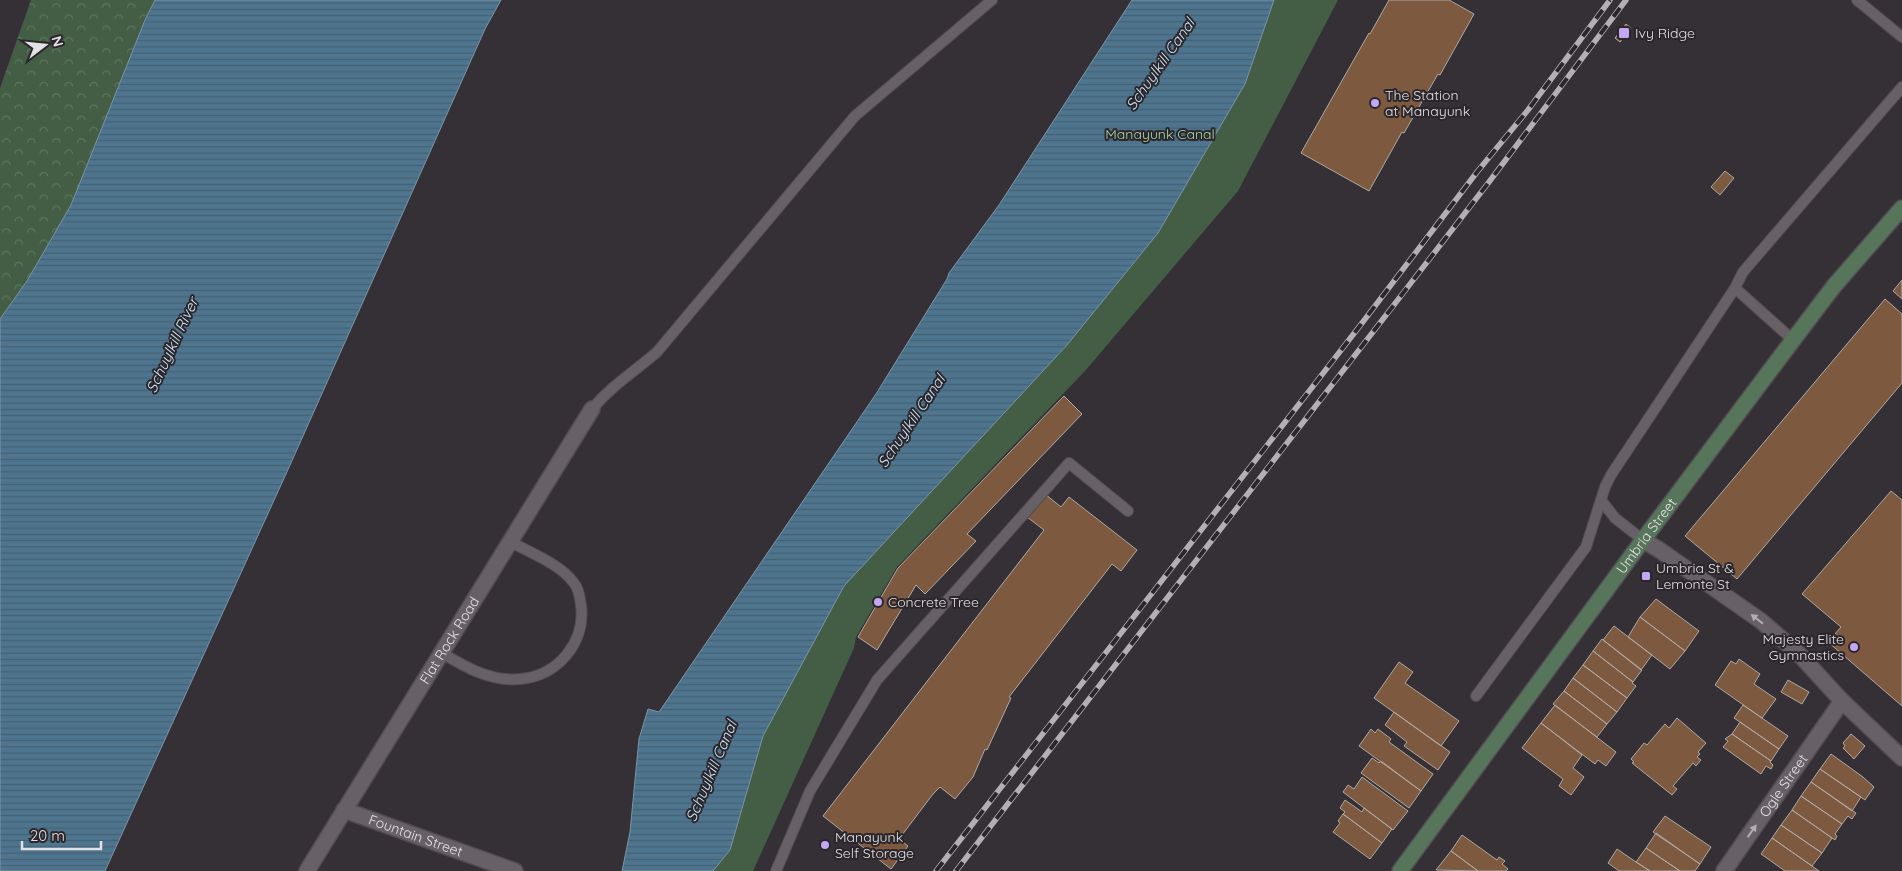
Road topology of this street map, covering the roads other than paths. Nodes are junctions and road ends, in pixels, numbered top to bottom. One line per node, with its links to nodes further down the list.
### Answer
1 (992, 0): 8 (lane)
2 (1857, 0): 3 (lane)
3 (1902, 37)
4 (1902, 87): 6 (lane)
5 (1902, 208): 7 (main road, Umbria Street)
6 (1735, 288): 7 (lane); 9 (lane)
7 (1793, 340): 11 (main road, Umbria Street)
8 (592, 409): 12 (street, Flat Rock Road)
9 (1601, 500): 11 (lane); 14 (lane)
10 (1128, 511): 20 (lane)
11 (1643, 540): 15 (street, one-way to 11); 21 (main road, Umbria Street)
12 (510, 542): 13 (street, Flat Rock Road); 13 (lane)
13 (442, 653): 17 (street, Flat Rock Road)
14 (1476, 696)
15 (1842, 701): 16 (street); 22 (street, Ogle Street, one-way to 15)
16 (1902, 758)
17 (344, 810): 18 (street, Flat Rock Road); 19 (street, Fountain Street)
18 (307, 871)
19 (515, 871)
20 (776, 871)
21 (1400, 871)
22 (1724, 871)

